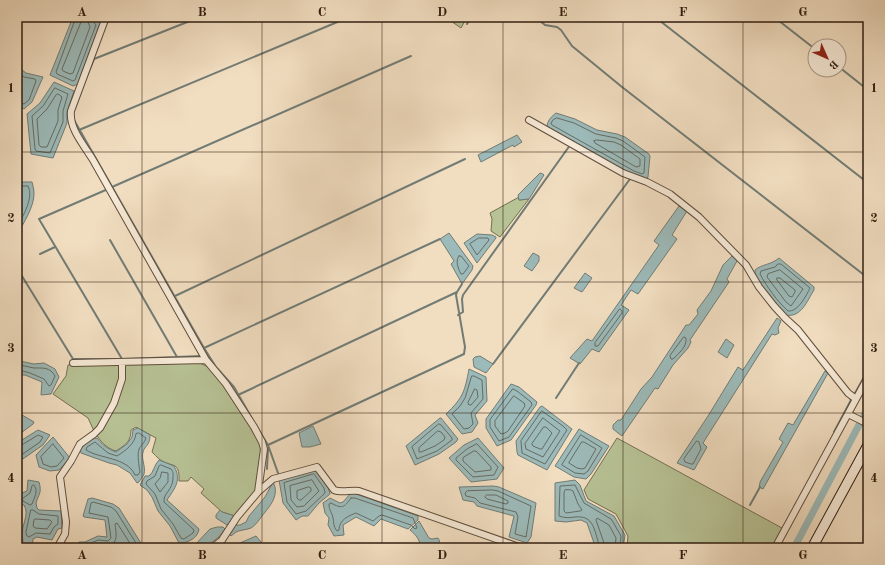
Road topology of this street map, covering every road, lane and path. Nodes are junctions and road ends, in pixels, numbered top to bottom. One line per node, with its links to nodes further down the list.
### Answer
1 (106, 17): 3 (street)
2 (529, 120): 7 (street)
3 (206, 360): 5 (street); 11 (street)
4 (73, 363): 5 (street)
5 (122, 363): 12 (street)
6 (868, 377): 7 (street)
7 (856, 399): 8 (street)
8 (849, 414): 9 (street); 15 (street)
9 (868, 424)
10 (868, 445): 16 (main road)
11 (258, 492): 13 (street); 14 (street)
12 (58, 548)
13 (212, 548)
14 (522, 548)
15 (775, 548)
16 (812, 548)

